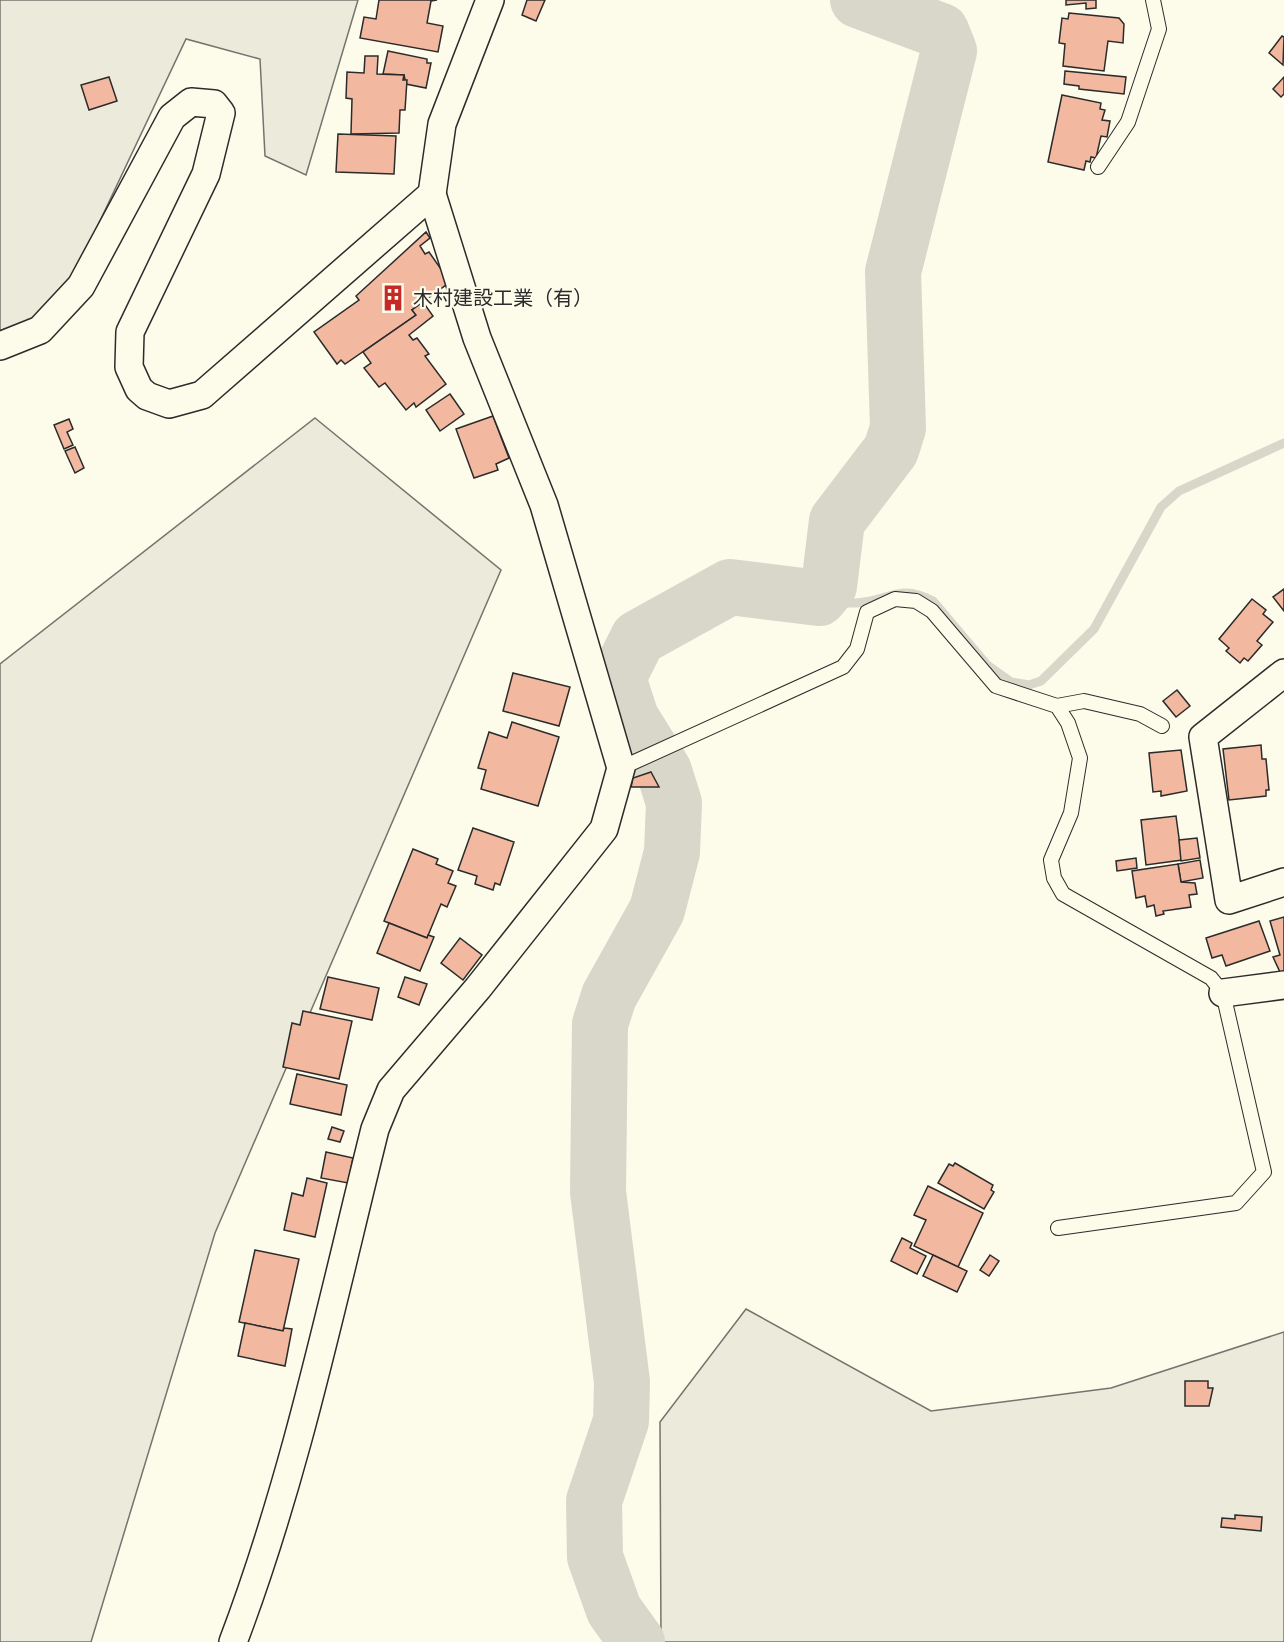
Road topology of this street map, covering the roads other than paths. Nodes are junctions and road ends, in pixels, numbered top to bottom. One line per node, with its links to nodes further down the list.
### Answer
1 (490, 0): 4 (street)
2 (1153, 0): 3 (lane)
3 (1098, 167)
4 (432, 194): 5 (street); 9 (street)
5 (0, 346)
6 (1284, 674): 10 (street)
7 (1056, 706): 8 (lane); 9 (lane); 12 (lane)
8 (1162, 726)
9 (632, 763): 14 (street)
10 (1284, 882)
11 (1284, 985): 12 (street)
12 (1223, 993): 13 (lane)
13 (1058, 1228)
14 (233, 1642)

